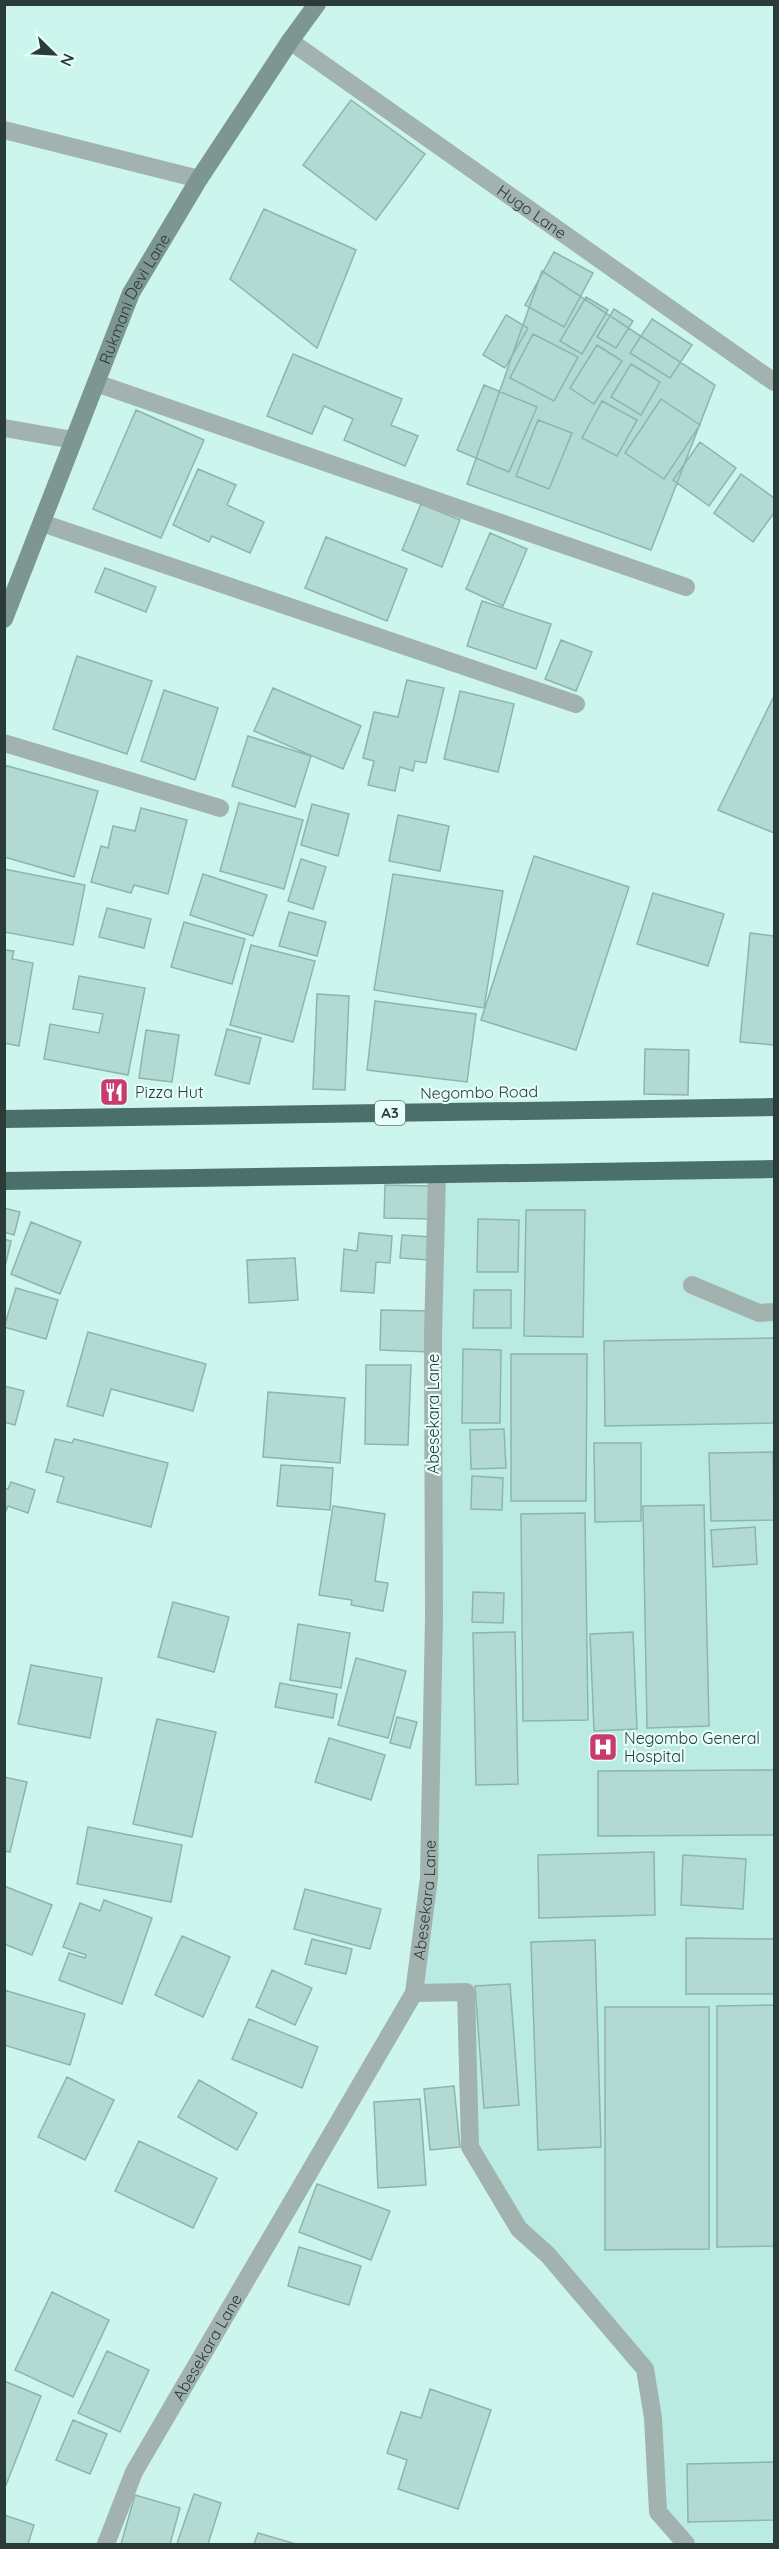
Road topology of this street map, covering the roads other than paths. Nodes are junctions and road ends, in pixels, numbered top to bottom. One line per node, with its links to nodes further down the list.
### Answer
1 (317, 4): 2 (street, Rukmani Devi Lane)
2 (290, 40): 4 (street, Rukmani Devi Lane); 5 (street, Hugo Lane)
3 (4, 130): 4 (street)
4 (199, 178): 6 (street, Rukmani Devi Lane)
5 (774, 382)
6 (96, 383): 8 (street, Rukmani Devi Lane); 10 (street)
7 (4, 428): 8 (street)
8 (73, 440): 9 (street, Rukmani Devi Lane)
9 (42, 523): 11 (street, Rukmani Devi Lane); 12 (street)
10 (686, 587)
11 (4, 619)
12 (576, 704)
13 (4, 743): 14 (street)
14 (220, 808)
15 (774, 1107): 16 (highway, Negombo Road / A3)
16 (4, 1119)
17 (774, 1169): 18 (highway)
18 (437, 1174): 19 (highway); 22 (street, Abesekara Lane)
19 (4, 1181)
20 (692, 1286): 21 (street)
21 (774, 1312)
22 (414, 1993): 23 (street, Abesekara Lane); 24 (street)
23 (106, 2544)
24 (686, 2544)

